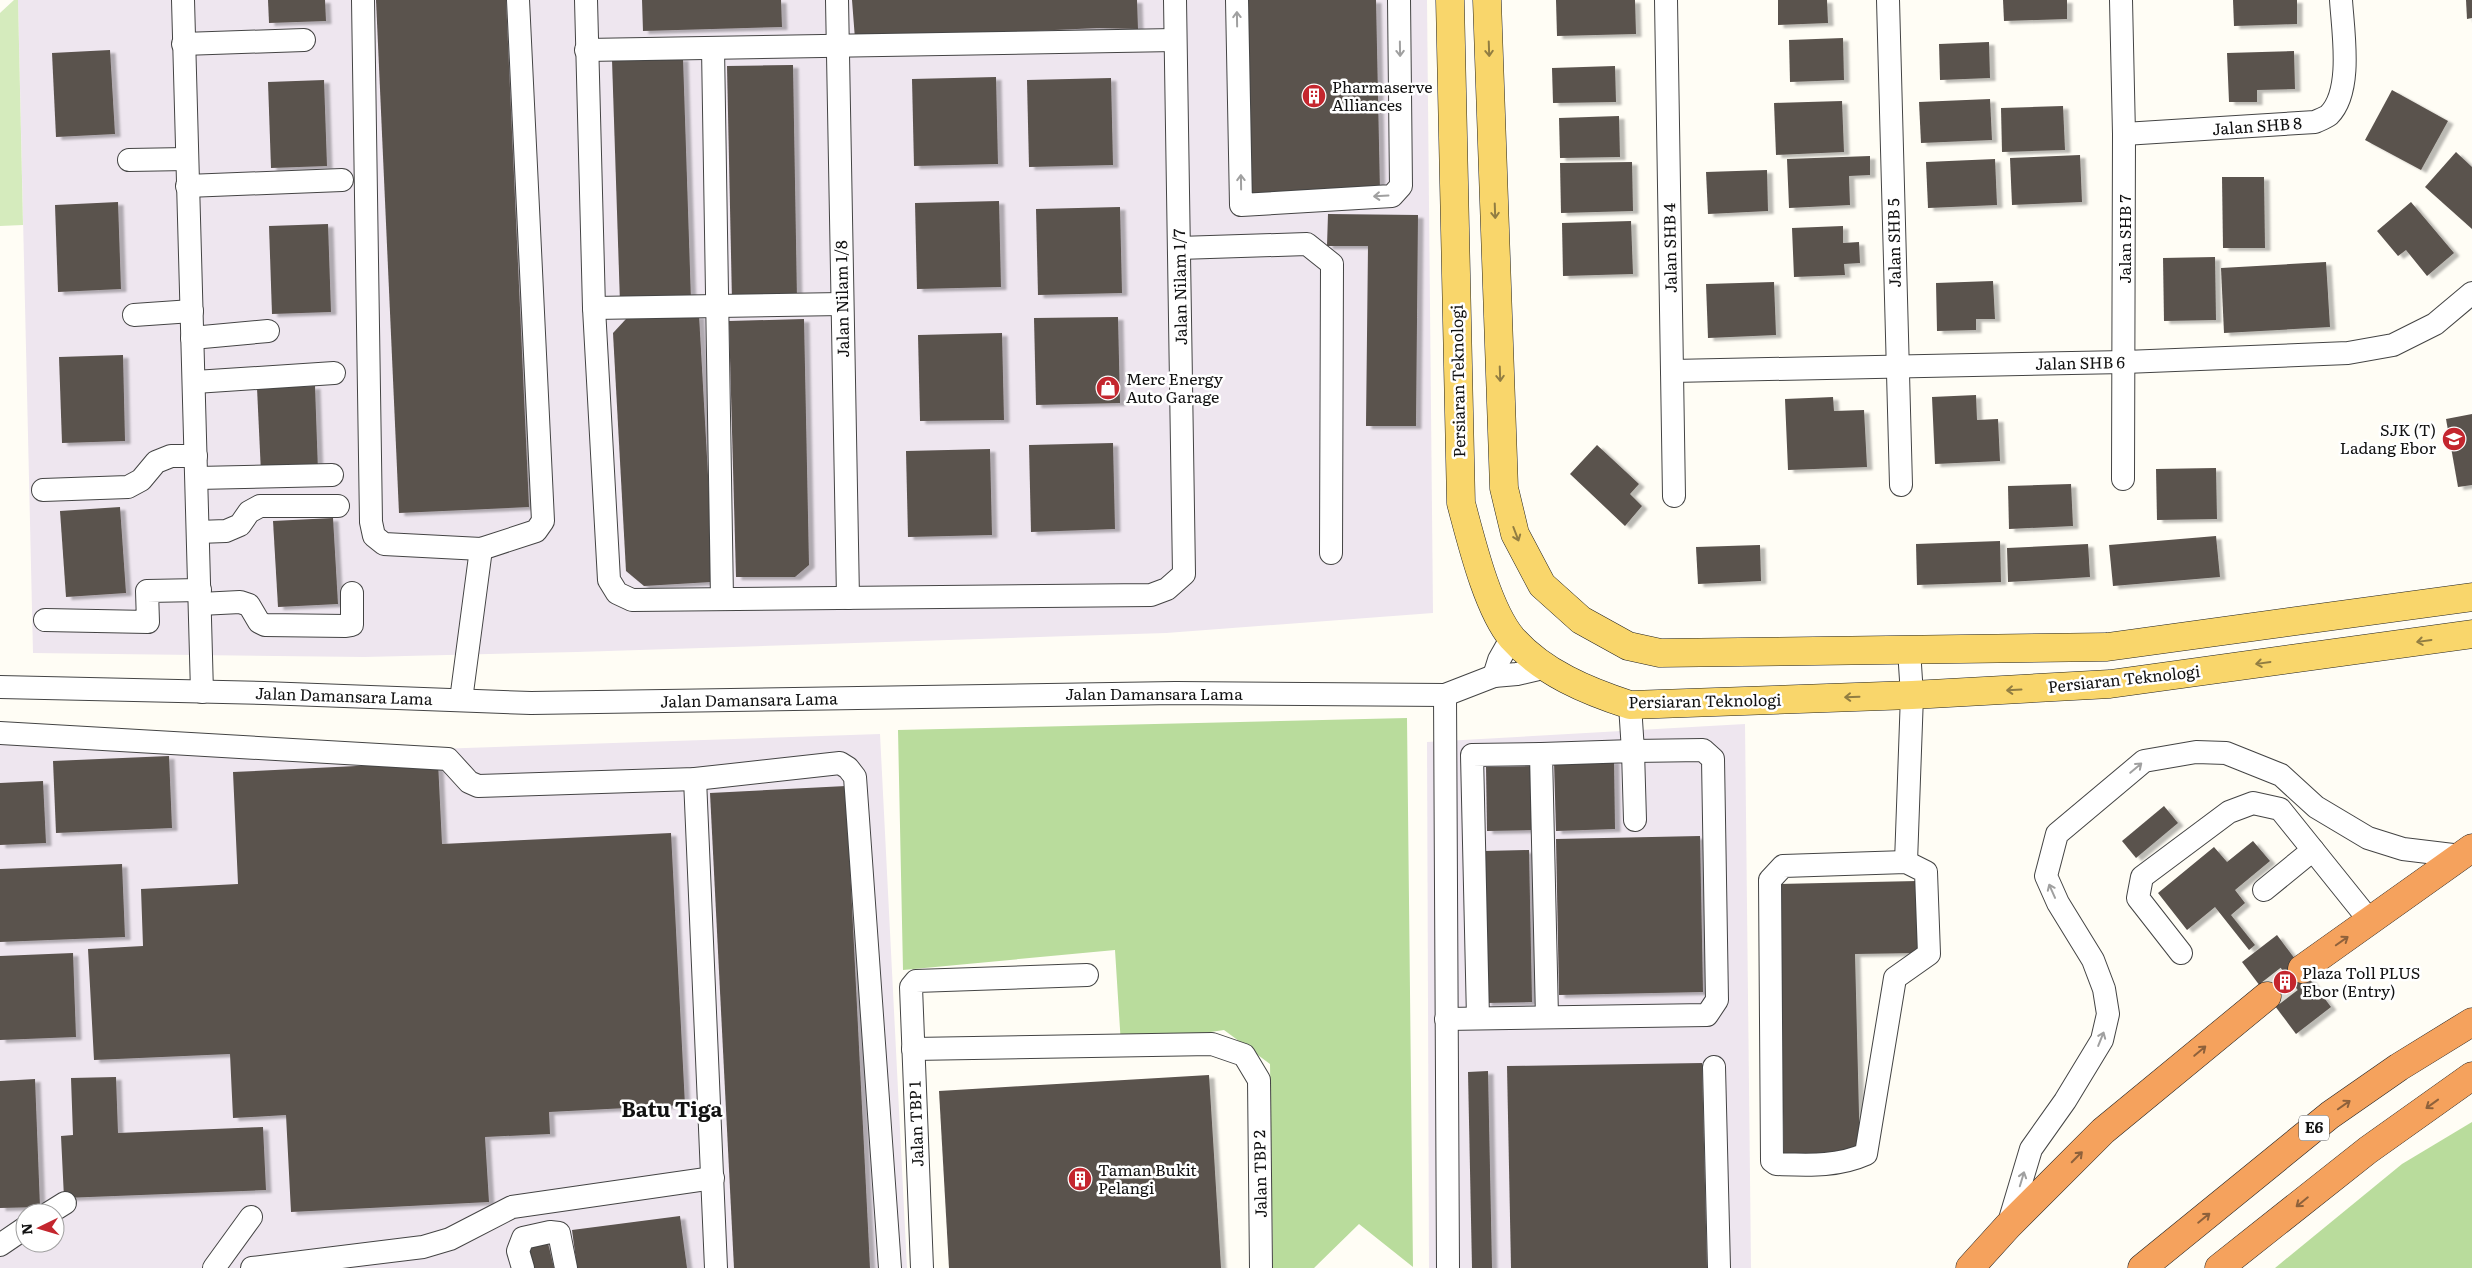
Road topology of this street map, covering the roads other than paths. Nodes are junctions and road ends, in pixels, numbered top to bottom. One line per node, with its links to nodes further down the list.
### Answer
1 (183, 0): 17 (street)
2 (363, 0): 48 (street)
3 (518, 0): 48 (street)
4 (586, 0): 20 (street)
5 (838, 0): 18 (street, Jalan Nilam 1/8)
6 (1175, 0): 16 (street, Jalan Nilam 1/7)
7 (1237, 0): 8 (street, one-way to 7)
8 (1399, 0)
9 (1450, 0): 57 (main road, Persiaran Teknologi)
10 (1487, 0): 58 (main road, Persiaran Teknologi, one-way to 58)
11 (1666, 0): 37 (street, Jalan SHB 4)
12 (1888, 0): 36 (street, Jalan SHB 5)
13 (2121, 0): 21 (street, Jalan SHB 7)
14 (2341, 0): 21 (street, Jalan SHB 8)
15 (304, 40): 17 (street)
16 (1175, 40): 18 (street); 26 (street, Jalan Nilam 1/7)
17 (183, 44): 22 (street)
18 (838, 46): 19 (street); 28 (street, Jalan Nilam 1/8)
19 (713, 48): 20 (street); 29 (street)
20 (586, 50): 30 (street)
21 (2124, 134): 35 (street, Jalan SHB 7)
22 (186, 159): 23 (street); 25 (street)
23 (129, 160)
24 (342, 180): 25 (street)
25 (187, 186): 31 (street)
26 (1179, 248): 49 (street); 53 (street, Jalan Nilam 1/7)
27 (2472, 293): 35 (street, Jalan SHB 6)
28 (842, 304): 29 (street); 53 (street, Jalan Nilam 1/8)
29 (717, 306): 30 (street); 54 (street)
30 (594, 308): 54 (street)
31 (192, 312): 32 (street); 34 (street)
32 (134, 315)
33 (268, 331): 34 (street)
34 (192, 338): 39 (street)
35 (2125, 362): 36 (street, Jalan SHB 6); 42 (street, Jalan SHB 7)
36 (1896, 366): 37 (street, Jalan SHB 6); 43 (street, Jalan SHB 5)
37 (1672, 371): 45 (street, Jalan SHB 4)
38 (334, 372): 39 (street)
39 (195, 382): 40 (street)
40 (196, 467): 41 (street); 44 (street); 47 (street)
41 (332, 475)
42 (2123, 479)
43 (1901, 485)
44 (43, 490)
45 (1674, 496)
46 (338, 506): 47 (street)
47 (198, 532): 51 (street)
48 (481, 549): 65 (street)
49 (1332, 553)
50 (352, 593): 51 (street)
51 (200, 597): 55 (street); 62 (street)
52 (2472, 597): 58 (main road, Persiaran Teknologi)
53 (848, 598): 54 (street)
54 (722, 599)
55 (45, 620)
56 (2472, 634): 63 (main road, Persiaran Teknologi, one-way to 63)
57 (1512, 637): 59 (main road, Persiaran Teknologi); 60 (street)
58 (1909, 650): 63 (street)
59 (1548, 667): 60 (street, Jalan Damansara Lama); 66 (main road, Persiaran Teknologi)
60 (1494, 676): 64 (street, Jalan Damansara Lama)
61 (0, 687): 62 (street, Jalan Damansara Lama)
62 (202, 692): 65 (street, Jalan Damansara Lama)
63 (1912, 695): 66 (main road, Persiaran Teknologi, one-way to 66); 76 (street)
64 (1445, 696): 65 (street, Jalan Damansara Lama); 71 (street)
65 (462, 700)
66 (1630, 705): 68 (street)
67 (0, 733): 72 (street)
68 (1633, 752): 69 (street); 73 (street); 83 (street)
69 (1541, 754): 70 (street); 83 (street)
70 (1472, 755): 71 (street); 84 (street)
71 (1445, 756): 85 (street)
72 (695, 779): 90 (street); 100 (street)
73 (1635, 820)
74 (2313, 850): 77 (street); 78 (street); 79 (street)
75 (2467, 852): 78 (highway); 92 (street, one-way to 75)
76 (1906, 862): 76 (street)
77 (2264, 890)
78 (2370, 921): 80 (highway, one-way to 78)
79 (2181, 953)
80 (2302, 969)
81 (1087, 975): 87 (street, Jalan TBP 1)
82 (2267, 996): 92 (highway, one-way to 82)
83 (1547, 1017): 84 (street)
84 (1478, 1018): 85 (street)
85 (1446, 1019): 103 (street)
86 (2472, 1022): 106 (highway, E6, one-way to 86)
87 (913, 1049): 101 (street, Jalan TBP 1); 102 (street, Jalan TBP 2)
88 (1714, 1067): 104 (street)
89 (2472, 1076): 107 (highway, one-way to 107)
90 (712, 1178): 96 (street); 99 (street)
91 (251, 1217): 95 (street)
92 (2008, 1226): 105 (highway)
93 (15, 1235): 94 (street)
94 (0, 1245)
95 (214, 1268)
96 (252, 1268)
97 (523, 1268): 98 (street)
98 (566, 1268)
99 (716, 1268)
100 (890, 1268)
101 (922, 1268)
102 (1261, 1268)
103 (1448, 1268)
104 (1718, 1268)
105 (1970, 1268)
106 (2142, 1268)
107 (2219, 1268)

